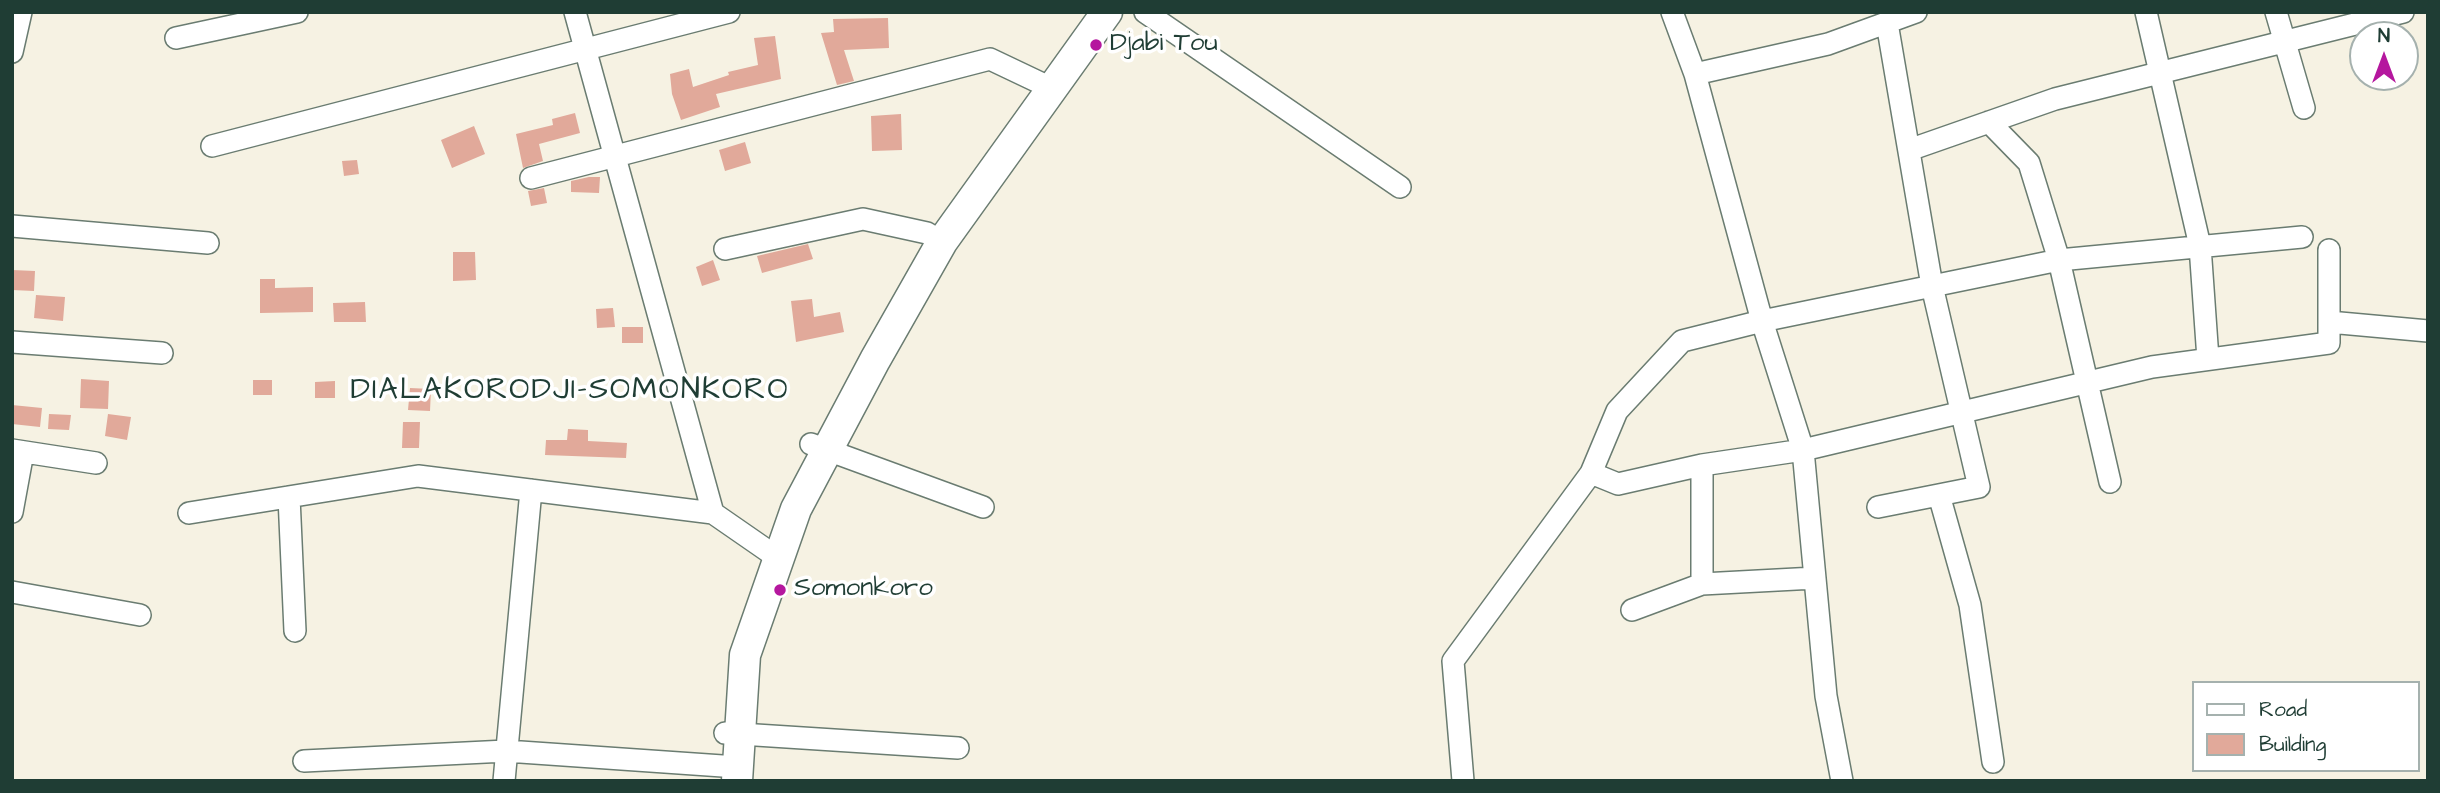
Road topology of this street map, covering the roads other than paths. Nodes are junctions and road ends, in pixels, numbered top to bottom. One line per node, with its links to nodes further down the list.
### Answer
1 (21, 12): 17 (street)
2 (297, 12): 14 (street)
3 (575, 12): 16 (street)
4 (729, 12): 16 (street)
5 (1088, 12): 20 (main road)
6 (1107, 12): 20 (main road)
7 (1145, 12): 27 (street)
8 (1672, 12): 19 (street)
9 (1916, 12): 13 (street)
10 (2146, 12): 18 (street)
11 (2276, 12): 15 (street)
12 (2403, 12): 15 (street)
13 (1872, 22): 19 (street); 24 (street)
14 (176, 38)
15 (2285, 42): 18 (street); 21 (street)
16 (585, 50): 23 (street); 25 (street)
17 (12, 52)
18 (2160, 73): 22 (street); 32 (street)
19 (1695, 75): 37 (street)
20 (1044, 85): 25 (street); 29 (main road)
21 (2304, 108)
22 (1989, 122): 24 (street); 35 (street)
23 (212, 146)
24 (1909, 149): 36 (street)
25 (615, 157): 26 (street); 59 (street)
26 (531, 178)
27 (1400, 187)
28 (12, 226): 31 (street)
29 (935, 237): 33 (street); 45 (main road)
30 (2302, 237): 32 (street)
31 (208, 243)
32 (2200, 246): 35 (street); 42 (street)
33 (725, 249)
34 (2329, 250): 38 (street)
35 (2059, 260): 36 (street); 43 (street)
36 (1933, 286): 37 (street); 44 (street)
37 (1762, 321): 46 (street); 50 (street)
38 (2329, 322): 39 (street); 42 (street)
39 (2428, 331)
40 (12, 342): 41 (street)
41 (162, 353)
42 (2208, 359): 43 (street)
43 (2088, 382): 44 (street); 51 (street)
44 (1962, 412): 46 (street); 53 (street)
45 (819, 447): 55 (street); 60 (main road)
46 (1803, 450): 49 (street); 61 (street)
47 (17, 451): 48 (street); 57 (street)
48 (96, 463)
49 (1702, 465): 50 (street); 62 (street)
50 (1591, 473): 74 (street)
51 (2110, 482)
52 (531, 490): 54 (street); 59 (street); 69 (street)
53 (1939, 495): 56 (street); 71 (street)
54 (289, 497): 58 (street); 66 (street)
55 (983, 507)
56 (1878, 507)
57 (12, 512)
58 (189, 513)
59 (713, 513): 60 (street)
60 (771, 553): 67 (main road)
61 (1815, 578): 62 (street); 75 (street)
62 (1702, 584): 64 (street)
63 (12, 592): 65 (street)
64 (1632, 610)
65 (140, 615)
66 (295, 631)
67 (732, 734): 68 (street); 72 (main road)
68 (958, 748)
69 (506, 751): 70 (street); 72 (street); 73 (street)
70 (304, 761)
71 (1993, 762)
72 (730, 773)
73 (504, 781)
74 (1463, 781)
75 (1842, 781)

